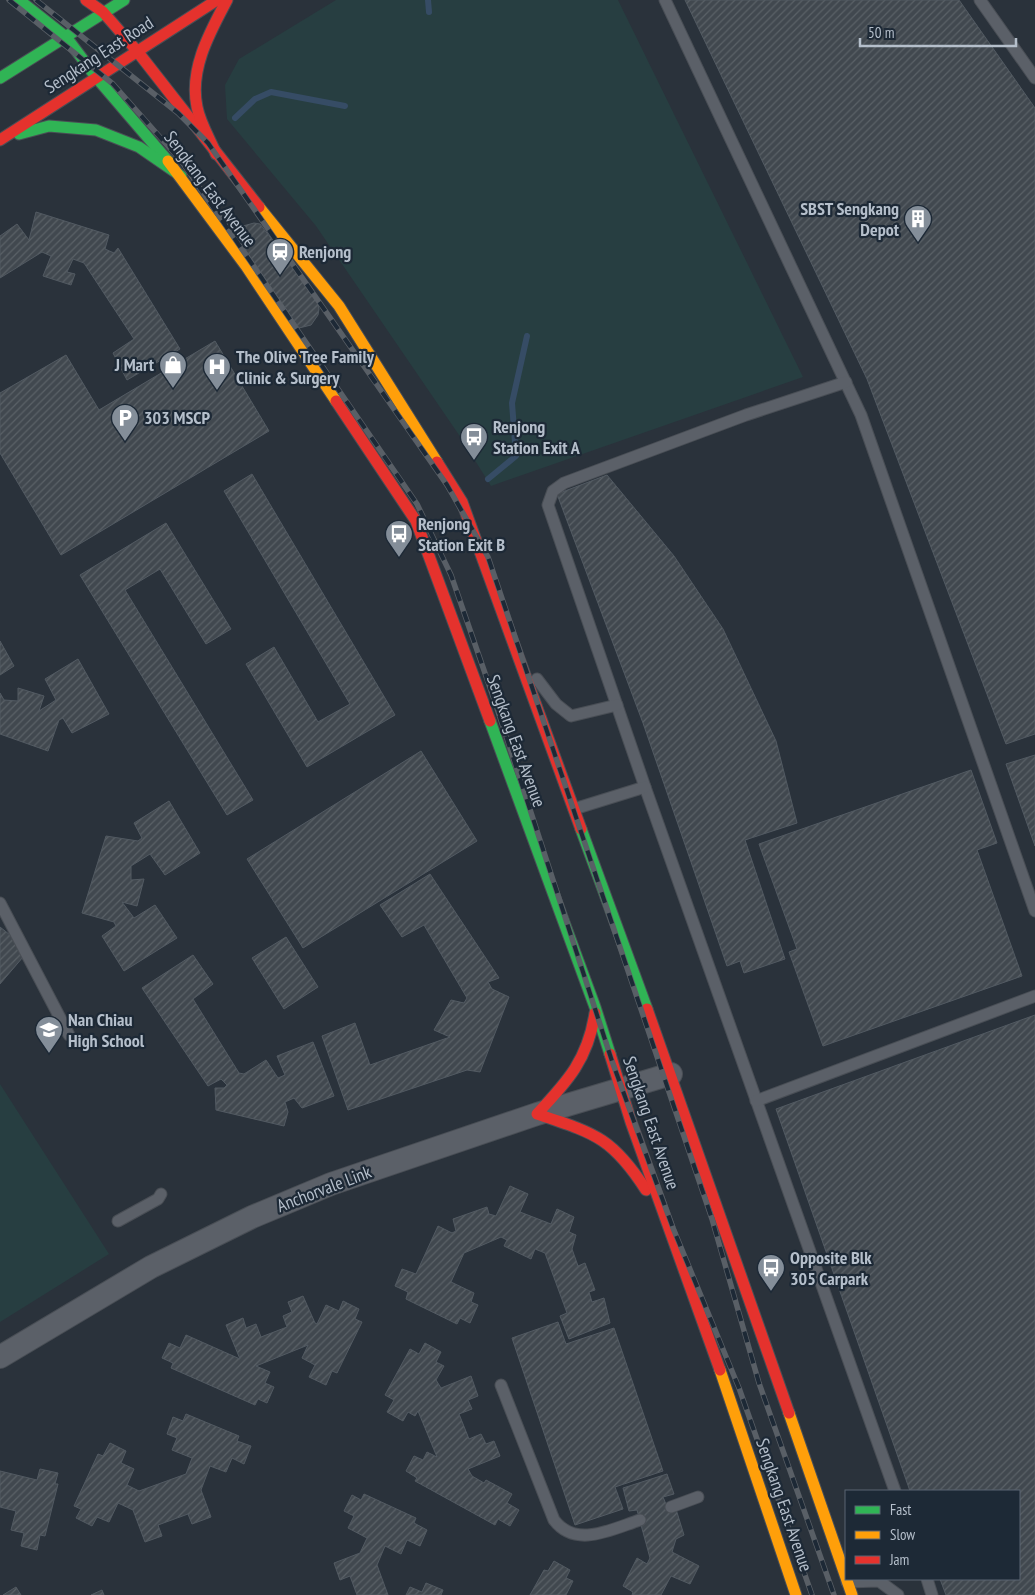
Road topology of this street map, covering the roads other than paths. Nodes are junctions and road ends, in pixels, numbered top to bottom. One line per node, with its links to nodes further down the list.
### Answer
1 (19, 0): 9 (main road, Sengkang East Avenue)
2 (86, 0): 8 (main road, Sengkang East Avenue)
3 (124, 0): 8 (main road, Sengkang East Road)
4 (217, 0): 10 (main road, Sengkang East Road)
5 (227, 0): 15 (main road)
6 (665, 0): 17 (lane)
7 (980, 0): 13 (lane)
8 (103, 12): 9 (main road, Sengkang East Road); 10 (main road, Sengkang East Avenue)
9 (66, 36): 11 (main road, Sengkang East Avenue); 12 (main road, Sengkang East Road)
10 (137, 51): 11 (main road, Sengkang East Road); 15 (main road, Sengkang East Avenue)
11 (96, 77): 14 (main road, Sengkang East Road); 16 (main road, Sengkang East Avenue)
12 (0, 78)
13 (1035, 78)
14 (2, 138): 16 (main road)
15 (216, 154): 18 (main road, Sengkang East Avenue)
16 (181, 176): 25 (main road, Sengkang East Avenue)
17 (846, 382): 19 (lane); 23 (lane)
18 (512, 642): 19 (lane); 21 (main road, Sengkang East Avenue)
19 (617, 706): 20 (lane)
20 (645, 787): 21 (lane); 29 (lane)
21 (574, 809): 27 (main road, Sengkang East Avenue)
22 (0, 903): 26 (lane)
23 (1035, 911)
24 (1035, 996): 29 (lane)
25 (595, 1007): 28 (main road, Sengkang East Avenue); 30 (main road)
26 (69, 1034)
27 (671, 1074): 28 (street, Anchorvale Link); 40 (main road, Sengkang East Avenue)
28 (622, 1089): 30 (street, Anchorvale Link); 32 (main road, Sengkang East Avenue)
29 (756, 1101): 36 (lane)
30 (537, 1114): 32 (main road); 34 (street, Anchorvale Link)
31 (161, 1194): 33 (lane)
32 (665, 1216): 43 (main road, Sengkang East Avenue)
33 (118, 1221)
34 (0, 1357)
35 (502, 1385): 39 (lane)
36 (895, 1490)
37 (698, 1497): 38 (lane)
38 (671, 1507)
39 (640, 1520)
40 (845, 1576)
41 (926, 1580): 46 (lane)
42 (847, 1582): 44 (main road, Sengkang East Avenue); 45 (lane)
43 (796, 1595)
44 (852, 1595)
45 (898, 1595)
46 (932, 1595)

